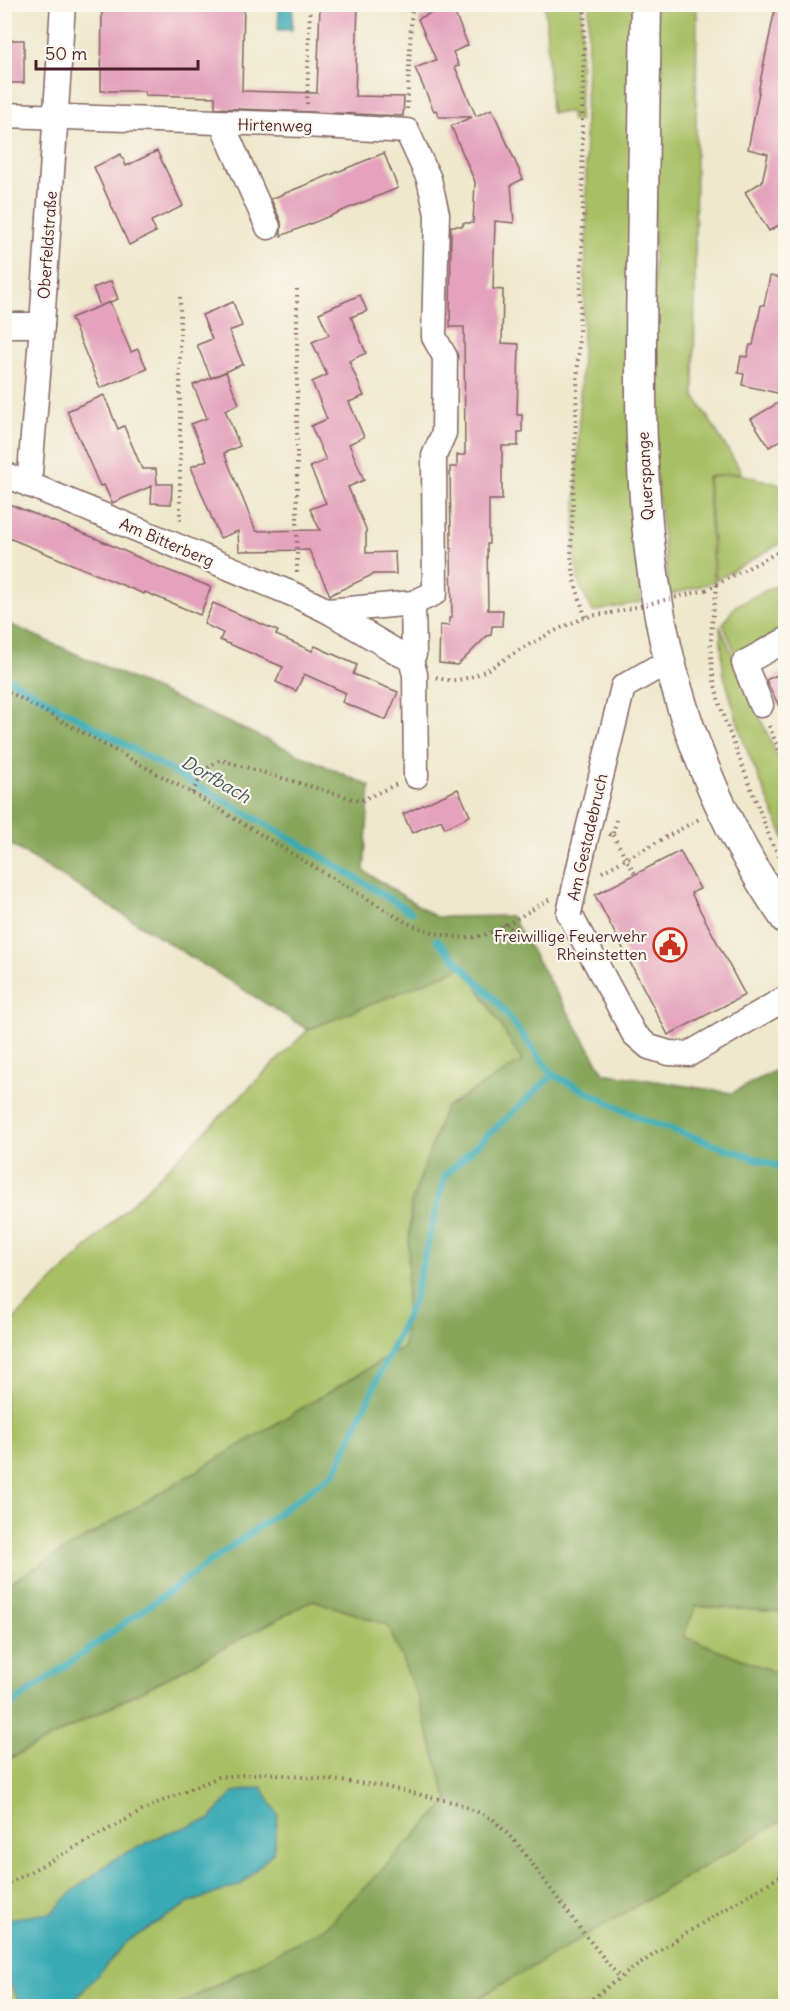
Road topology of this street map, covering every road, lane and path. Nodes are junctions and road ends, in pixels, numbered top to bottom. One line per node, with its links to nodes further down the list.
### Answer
1 (63, 4): 7 (street, Oberfeldstraße)
2 (310, 4): 9 (path)
3 (412, 4): 10 (path)
4 (585, 4): 24 (path)
5 (646, 4): 27 (main road, Querspange)
6 (4, 115): 7 (street, Hirtenweg)
7 (55, 117): 8 (street, Hirtenweg); 15 (street, Oberfeldstraße)
8 (222, 124): 9 (street, Hirtenweg); 11 (street)
9 (306, 125): 10 (street, Hirtenweg)
10 (406, 131): 22 (street)
11 (268, 227)
12 (297, 289): 21 (path)
13 (180, 297): 18 (path)
14 (4, 325): 15 (street)
15 (42, 325): 17 (street, Oberfeldstraße)
16 (4, 474): 17 (street, Am Bitterberg)
17 (29, 484): 18 (street, Am Bitterberg)
18 (180, 548): 21 (street, Am Bitterberg)
19 (786, 548): 20 (path)
20 (717, 585): 24 (path, bridge); 35 (path)
21 (297, 596): 23 (street, Am Bitterberg)
22 (413, 603): 23 (street, Am Bitterberg); 26 (street)
23 (328, 610): 26 (street, Am Bitterberg)
24 (585, 617): 26 (path)
25 (786, 640): 29 (street)
26 (410, 657): 31 (street)
27 (671, 664): 38 (street, Am Gestadebruch, bridge); 39 (main road, Querspange)
28 (4, 689): 32 (path)
29 (761, 705): 30 (path)
30 (786, 767)
31 (416, 776): 32 (path)
32 (193, 791): 40 (path)
33 (704, 816): 37 (path)
34 (613, 835): 36 (path, bridge)
35 (782, 860)
36 (635, 874)
37 (592, 877)
38 (561, 906): 40 (path); 42 (street, Am Gestadebruch)
39 (786, 919)
40 (504, 924): 41 (path)
41 (565, 955)
42 (786, 999)
43 (786, 1873): 45 (path)
44 (4, 1886): 45 (path)
45 (619, 1977): 46 (path)
46 (583, 2007)

